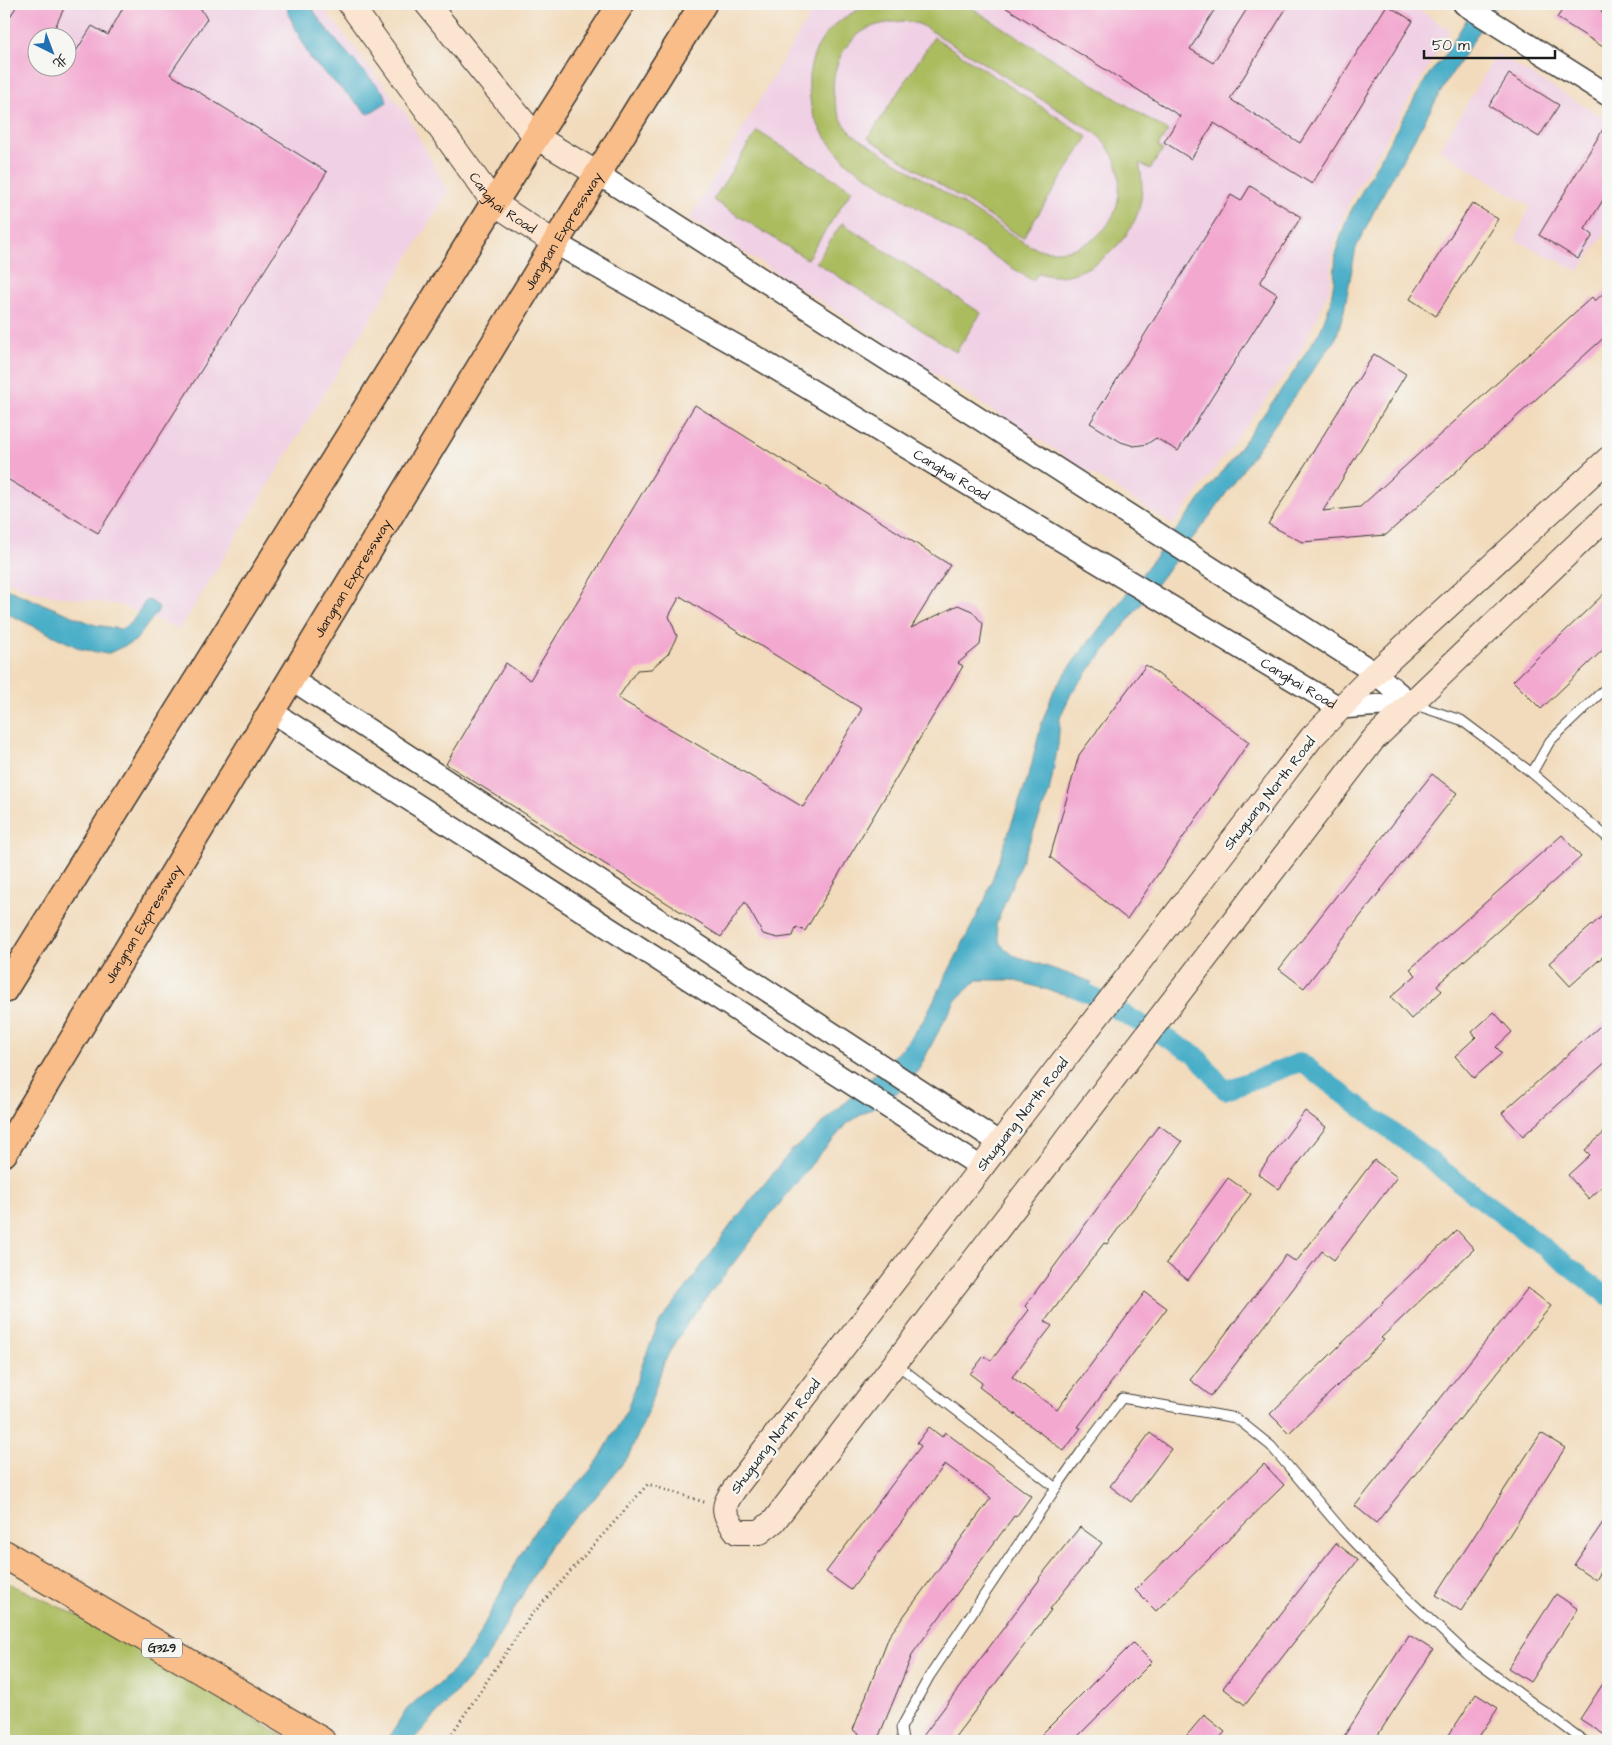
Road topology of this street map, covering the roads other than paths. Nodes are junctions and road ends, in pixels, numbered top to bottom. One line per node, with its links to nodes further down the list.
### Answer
1 (350, 4): 9 (main road, Canghai Road)
2 (427, 4): 7 (main road)
3 (621, 4): 7 (main road)
4 (703, 4): 8 (main road, Jiangnan Expressway)
5 (1464, 4): 6 (street)
6 (1608, 95)
7 (536, 137): 8 (main road); 9 (main road)
8 (598, 174): 10 (main road, Jiangnan Expressway); 13 (street)
9 (494, 203): 10 (main road, Canghai Road); 21 (main road)
10 (555, 243): 14 (main road, Jiangnan Expressway); 17 (street, Canghai Road)
11 (1608, 459): 13 (main road, Shuguang North Road)
12 (1608, 515): 16 (main road, Shuguang North Road)
13 (1375, 672): 16 (street); 17 (main road, Shuguang North Road)
14 (291, 679): 18 (main road, Jiangnan Expressway); 22 (street)
15 (1608, 686): 19 (lane)
16 (1410, 703): 17 (street, Canghai Road); 19 (lane); 25 (main road, Shuguang North Road)
17 (1340, 708): 22 (main road, Shuguang North Road)
18 (271, 711): 23 (main road, Jiangnan Expressway); 24 (street)
19 (1532, 773): 20 (lane)
20 (1608, 838)
21 (4, 990)
22 (1000, 1143): 24 (main road, Shuguang North Road)
23 (4, 1153)
24 (981, 1168): 25 (main road, Shuguang North Road)
25 (895, 1363): 26 (lane)
26 (1056, 1488): 29 (lane); 30 (lane)
27 (4, 1554): 28 (highway, G329)
28 (321, 1741)
29 (903, 1741)
30 (1584, 1741)

